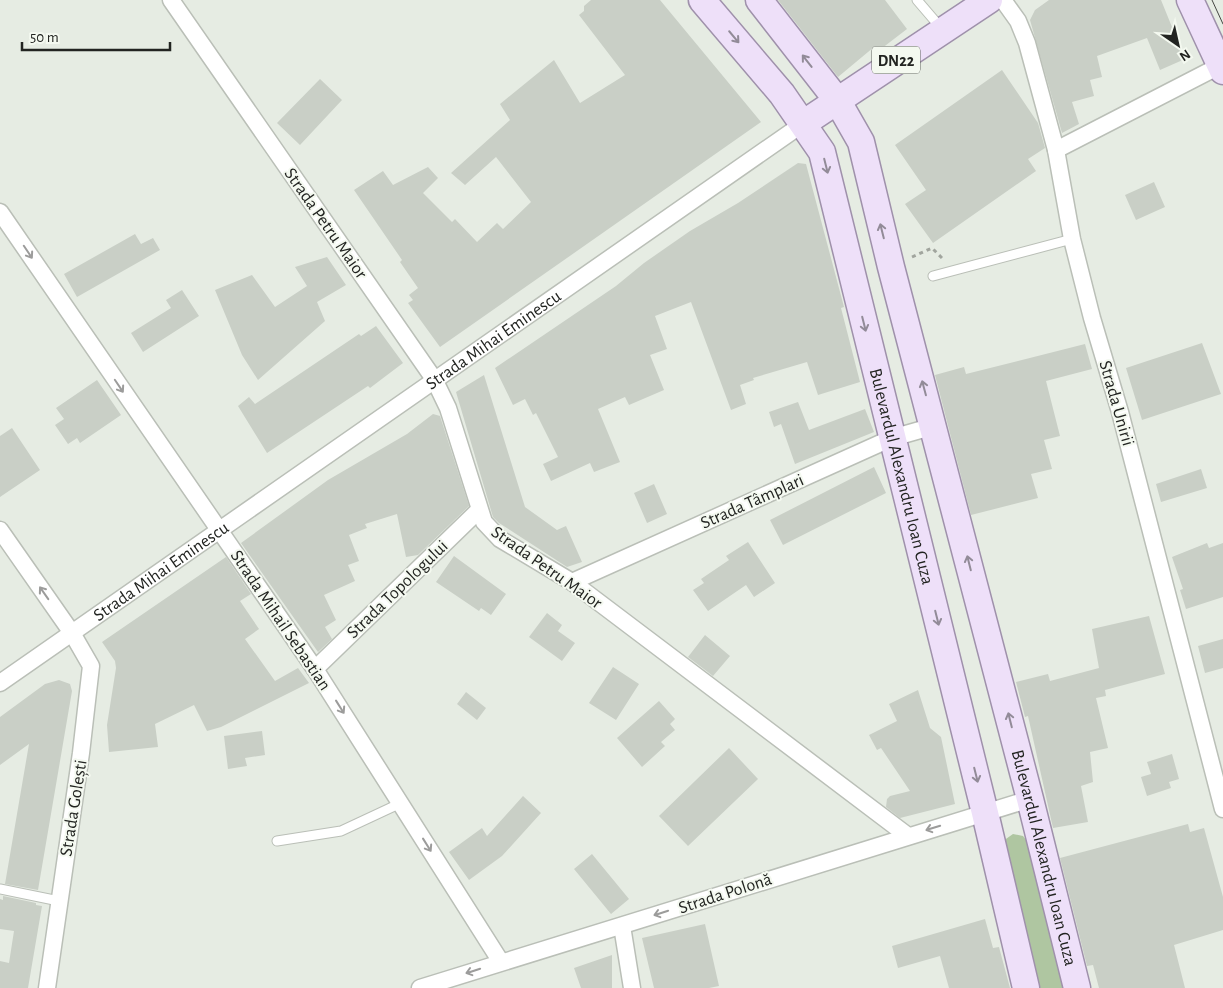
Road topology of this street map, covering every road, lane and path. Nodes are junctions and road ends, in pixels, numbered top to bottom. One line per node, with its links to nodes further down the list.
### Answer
1 (171, 0): 18 (street, Strada Petru Maior)
2 (702, 0): 11 (main road, Bulevardul Alexandru Ioan Cuza, one-way to 11)
3 (759, 0): 10 (main road, Bulevardul Alexandru Ioan Cuza, one-way to 3)
4 (917, 0): 8 (lane)
5 (989, 0): 8 (main road, Strada Mihai Eminescu / DN22)
6 (1003, 0): 12 (street, Strada Unirii)
7 (1190, 0): 9 (main road)
8 (942, 30): 10 (main road, Strada Mihai Eminescu / DN22)
9 (1222, 67): 12 (street)
10 (836, 100): 11 (main road, Strada Mihai Eminescu / DN22); 15 (main road, Bulevardul Alexandru Ioan Cuza, one-way to 10)
11 (804, 123): 18 (street, Strada Mihai Eminescu / DN22); 20 (main road, Bulevardul Alexandru Ioan Cuza, one-way to 20)
12 (1056, 150): 14 (street, Strada Unirii)
13 (0, 212): 23 (street, Strada Mihail Sebastian, one-way to 23)
14 (1072, 239): 16 (lane); 30 (street, Strada Unirii)
15 (891, 267): 16 (path); 19 (main road, Bulevardul Alexandru Ioan Cuza, one-way to 15)
16 (955, 271): 17 (lane)
17 (933, 276)
18 (434, 379): 21 (street, Strada Petru Maior); 23 (street, Strada Mihai Eminescu / DN22)
19 (934, 426): 20 (street, Strada Tâmplari); 28 (main road, Bulevardul Alexandru Ioan Cuza, one-way to 19)
20 (892, 438): 24 (street, Strada Tâmplari); 31 (main road, Bulevardul Alexandru Ioan Cuza, one-way to 31)
21 (479, 510): 24 (street, Strada Petru Maior); 26 (street, Strada Topologului)
22 (0, 530): 25 (street, Strada Golești, one-way to 22)
23 (220, 530): 25 (street, Strada Mihai Eminescu / DN22); 26 (street, Strada Mihail Sebastian)
24 (572, 582): 32 (street, Strada Petru Maior)
25 (72, 633): 27 (street, Strada Mihai Eminescu / DN22); 35 (street, Strada Golești)
26 (315, 669): 29 (street, Strada Mihail Sebastian, one-way to 29)
27 (0, 683)
28 (1030, 799): 31 (street, Strada Polonă); 43 (main road, Bulevardul Alexandru Ioan Cuza)
29 (401, 804): 33 (lane); 37 (street, Strada Mihail Sebastian, one-way to 37)
30 (1223, 810)
31 (985, 813): 32 (street, Strada Polonă, one-way to 32); 42 (main road, Bulevardul Alexandru Ioan Cuza)
32 (908, 836): 36 (street, Strada Polonă, one-way to 36)
33 (277, 841)
34 (0, 889): 35 (lane)
35 (59, 901): 39 (street, Strada Golești)
36 (622, 926): 37 (street, Strada Polonă); 41 (street)
37 (501, 962): 38 (street, Strada Polonă, one-way to 38)
38 (450, 984): 40 (street, Strada Polonă)
39 (47, 988)
40 (420, 988)
41 (632, 988)
42 (1026, 988)
43 (1076, 988)

